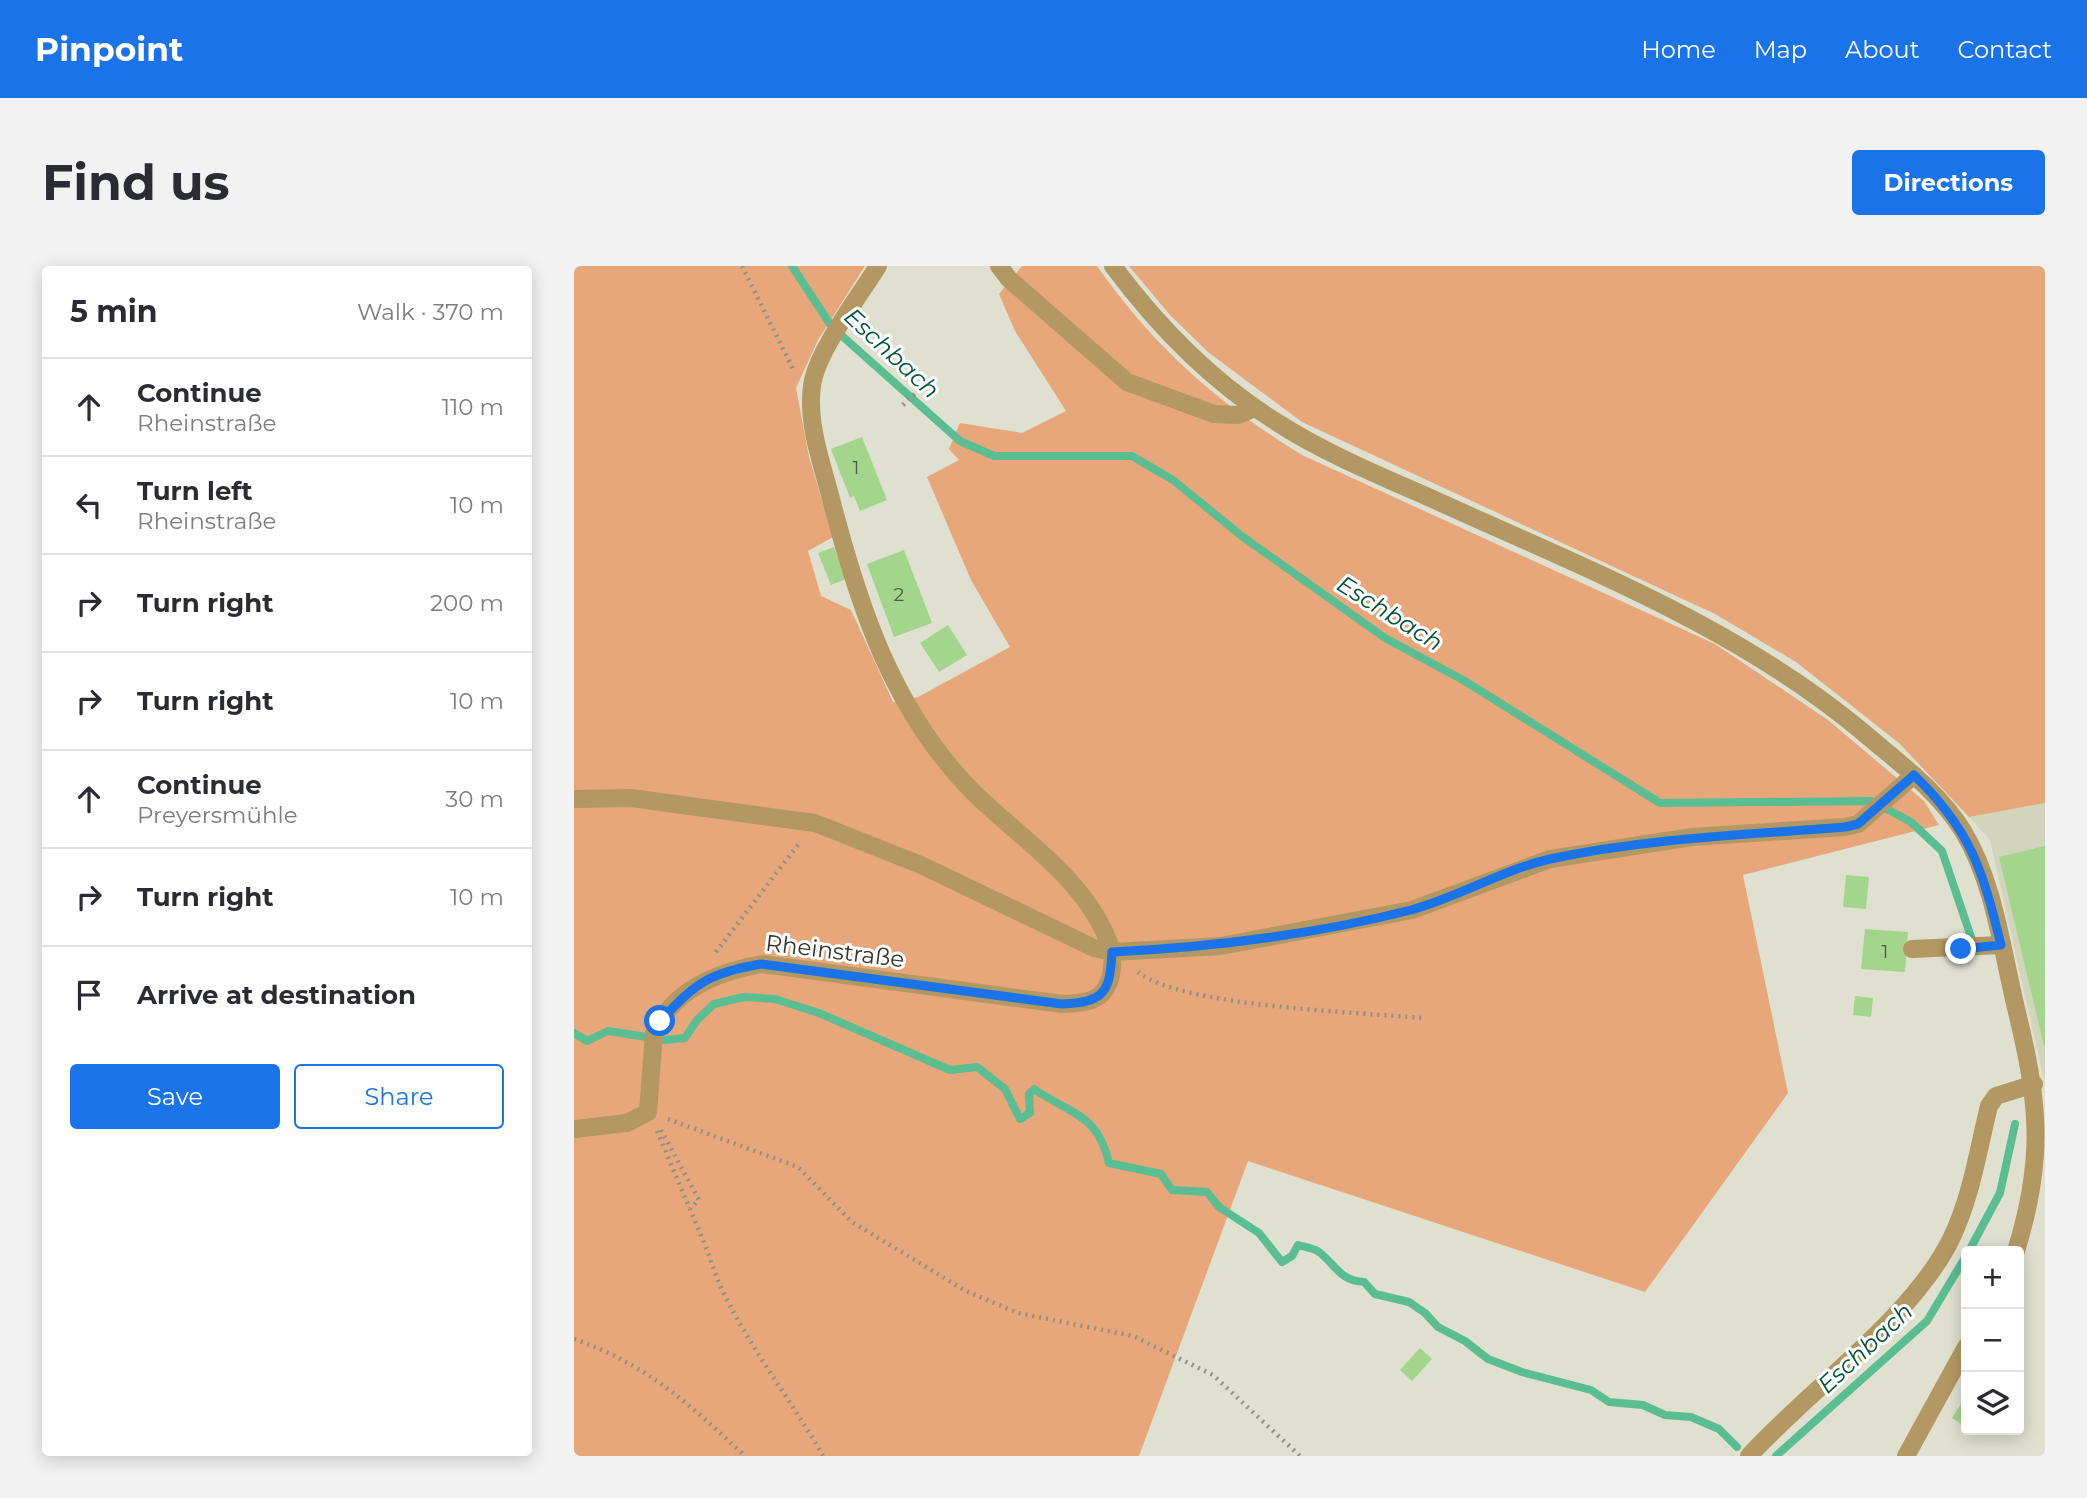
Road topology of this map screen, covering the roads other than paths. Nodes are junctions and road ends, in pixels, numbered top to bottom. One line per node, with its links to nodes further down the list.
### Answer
1 (878, 266): 9 (street)
2 (999, 266): 4 (street)
3 (1113, 266): 4 (street)
4 (1255, 408): 5 (street)
5 (1914, 775): 7 (street); 9 (street)
6 (574, 799): 9 (street)
7 (2001, 945): 8 (street); 10 (street)
8 (1912, 949)
9 (1112, 952): 11 (street, Rheinstraße)
10 (2034, 1084): 12 (street); 14 (street)
11 (574, 1129)
12 (2018, 1246)
13 (1961, 1356): 15 (street)
14 (1751, 1454)
15 (1906, 1456)

